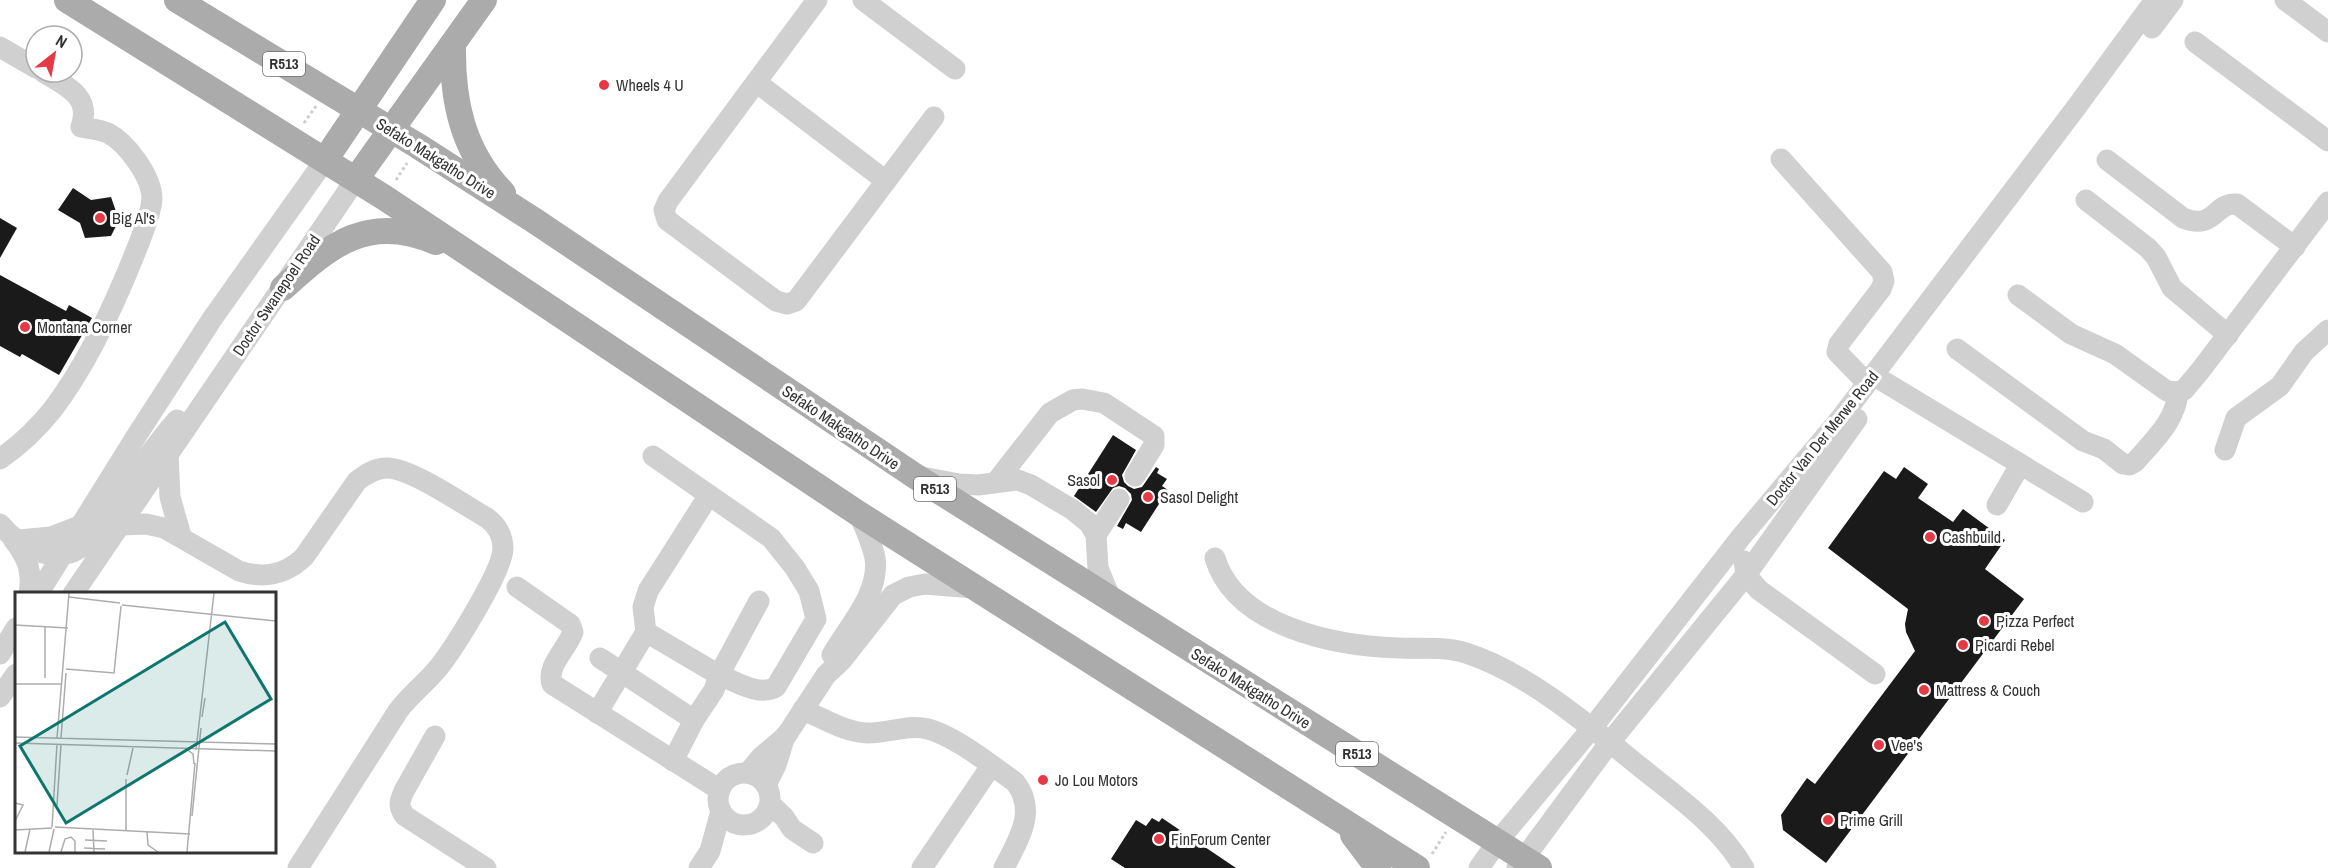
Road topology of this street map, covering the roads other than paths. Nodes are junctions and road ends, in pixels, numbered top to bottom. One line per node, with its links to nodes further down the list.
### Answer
1 (67, 0): 23 (main road)
2 (177, 0): 18 (main road, Sefako Makgatho Drive / R513)
3 (433, 0): 18 (main road)
4 (484, 0): 12 (main road, Doctor Swanepoel Road)
5 (818, 0): 16 (street)
6 (863, 0): 15 (street)
7 (2155, 0): 38 (street, Doctor Van Der Merwe Road)
8 (2174, 0): 38 (street, Doctor Van Der Merwe Road)
9 (2285, 0): 10 (street)
10 (2328, 32)
11 (2195, 42): 21 (street)
12 (453, 44): 20 (main road, Doctor Swanepoel Road); 29 (main road)
13 (0, 47): 14 (street)
14 (24, 61)
15 (955, 69)
16 (756, 82): 26 (street); 26 (street)
17 (61, 84): 43 (street)
18 (358, 109): 20 (main road, Sefako Makgatho Drive / R513); 23 (main road)
19 (934, 117): 26 (street)
20 (391, 130): 25 (main road, Doctor Swanepoel Road); 29 (main road, Sefako Makgatho Drive / R513)
21 (2328, 141)
22 (1781, 159): 38 (street)
23 (325, 160): 25 (main road); 53 (street)
24 (2107, 160): 30 (street)
25 (356, 179): 31 (main road); 32 (street, Doctor Swanepoel Road)
26 (886, 181)
27 (2086, 200): 35 (street)
28 (2328, 202): 30 (street)
29 (535, 221): 45 (main road, Sefako Makgatho Drive / R513)
30 (2295, 247): 35 (street)
31 (493, 269): 32 (main road); 52 (main road)
32 (283, 288): 37 (street, Doctor Swanepoel Road)
33 (2018, 295): 39 (street)
34 (2328, 330): 40 (street)
35 (2228, 335): 39 (street)
36 (1957, 349): 39 (street)
37 (230, 362): 41 (street, Doctor Swanepoel Road); 59 (street)
38 (1875, 380): 44 (street); 58 (street, Doctor Van Der Merwe Road); 61 (street, Doctor Van Der Merwe Road)
39 (2178, 392)
40 (2225, 450)
41 (168, 454): 54 (street, Doctor Swanepoel Road); 57 (street)
42 (653, 456): 48 (street)
43 (0, 459)
44 (2020, 465): 50 (street); 51 (street)
45 (915, 476): 47 (street); 68 (main road, Sefako Makgatho Drive / R513)
46 (1135, 476): 47 (street)
47 (996, 482): 56 (street)
48 (709, 495): 70 (street); 76 (street)
49 (1119, 499): 56 (street)
50 (2083, 502)
51 (1997, 505)
52 (859, 514): 63 (main road); 77 (street)
53 (82, 525): 55 (street); 59 (street)
54 (121, 525): 57 (street); 66 (street, Doctor Swanepoel Road)
55 (8, 533): 59 (street); 64 (street)
56 (1096, 535): 68 (street)
57 (181, 536): 97 (street)
58 (1741, 537): 61 (street); 82 (street, Doctor Van Der Merwe Road)
59 (61, 556): 65 (street)
60 (1215, 558): 82 (street)
61 (1746, 575): 74 (street); 85 (street, Doctor Van Der Merwe Road)
62 (517, 587): 80 (street)
63 (974, 588): 77 (street); 91 (main road)
64 (29, 592)
65 (39, 592)
66 (74, 592)
67 (759, 601): 76 (street)
68 (1112, 602): 92 (main road, Sefako Makgatho Drive / R513)
69 (15, 630): 71 (street)
70 (646, 632): 73 (street); 76 (street)
71 (0, 654)
72 (600, 658): 73 (street)
73 (623, 673): 80 (street); 81 (street)
74 (1875, 674)
75 (15, 675): 78 (street)
76 (719, 675): 81 (street)
77 (826, 675): 79 (street)
78 (0, 697)
79 (803, 710): 84 (street); 87 (street)
80 (597, 713): 86 (street)
81 (694, 720): 86 (street)
82 (1592, 728): 85 (street); 92 (street, Doctor Van Der Merwe Road)
83 (435, 736): 98 (street)
84 (786, 736): 88 (street); 90 (street)
85 (1610, 742): 96 (street, Doctor Van Der Merwe Road); 103 (street)
86 (673, 761): 89 (street)
87 (991, 766): 99 (street); 100 (street)
88 (748, 773): 89 (street); 90 (street)
89 (720, 800): 90 (street); 94 (street)
90 (760, 808): 93 (street); 94 (street)
91 (1338, 818): 95 (main road); 101 (main road)
92 (1498, 841): 96 (main road, Sefako Makgatho Drive / R513); 102 (street, Doctor Van Der Merwe Road)
93 (813, 843)
94 (704, 860)
95 (1423, 864)
96 (1527, 865)
97 (298, 868)
98 (486, 868)
99 (922, 868)
100 (1004, 868)
101 (1378, 868)
102 (1479, 868)
103 (1744, 868)

